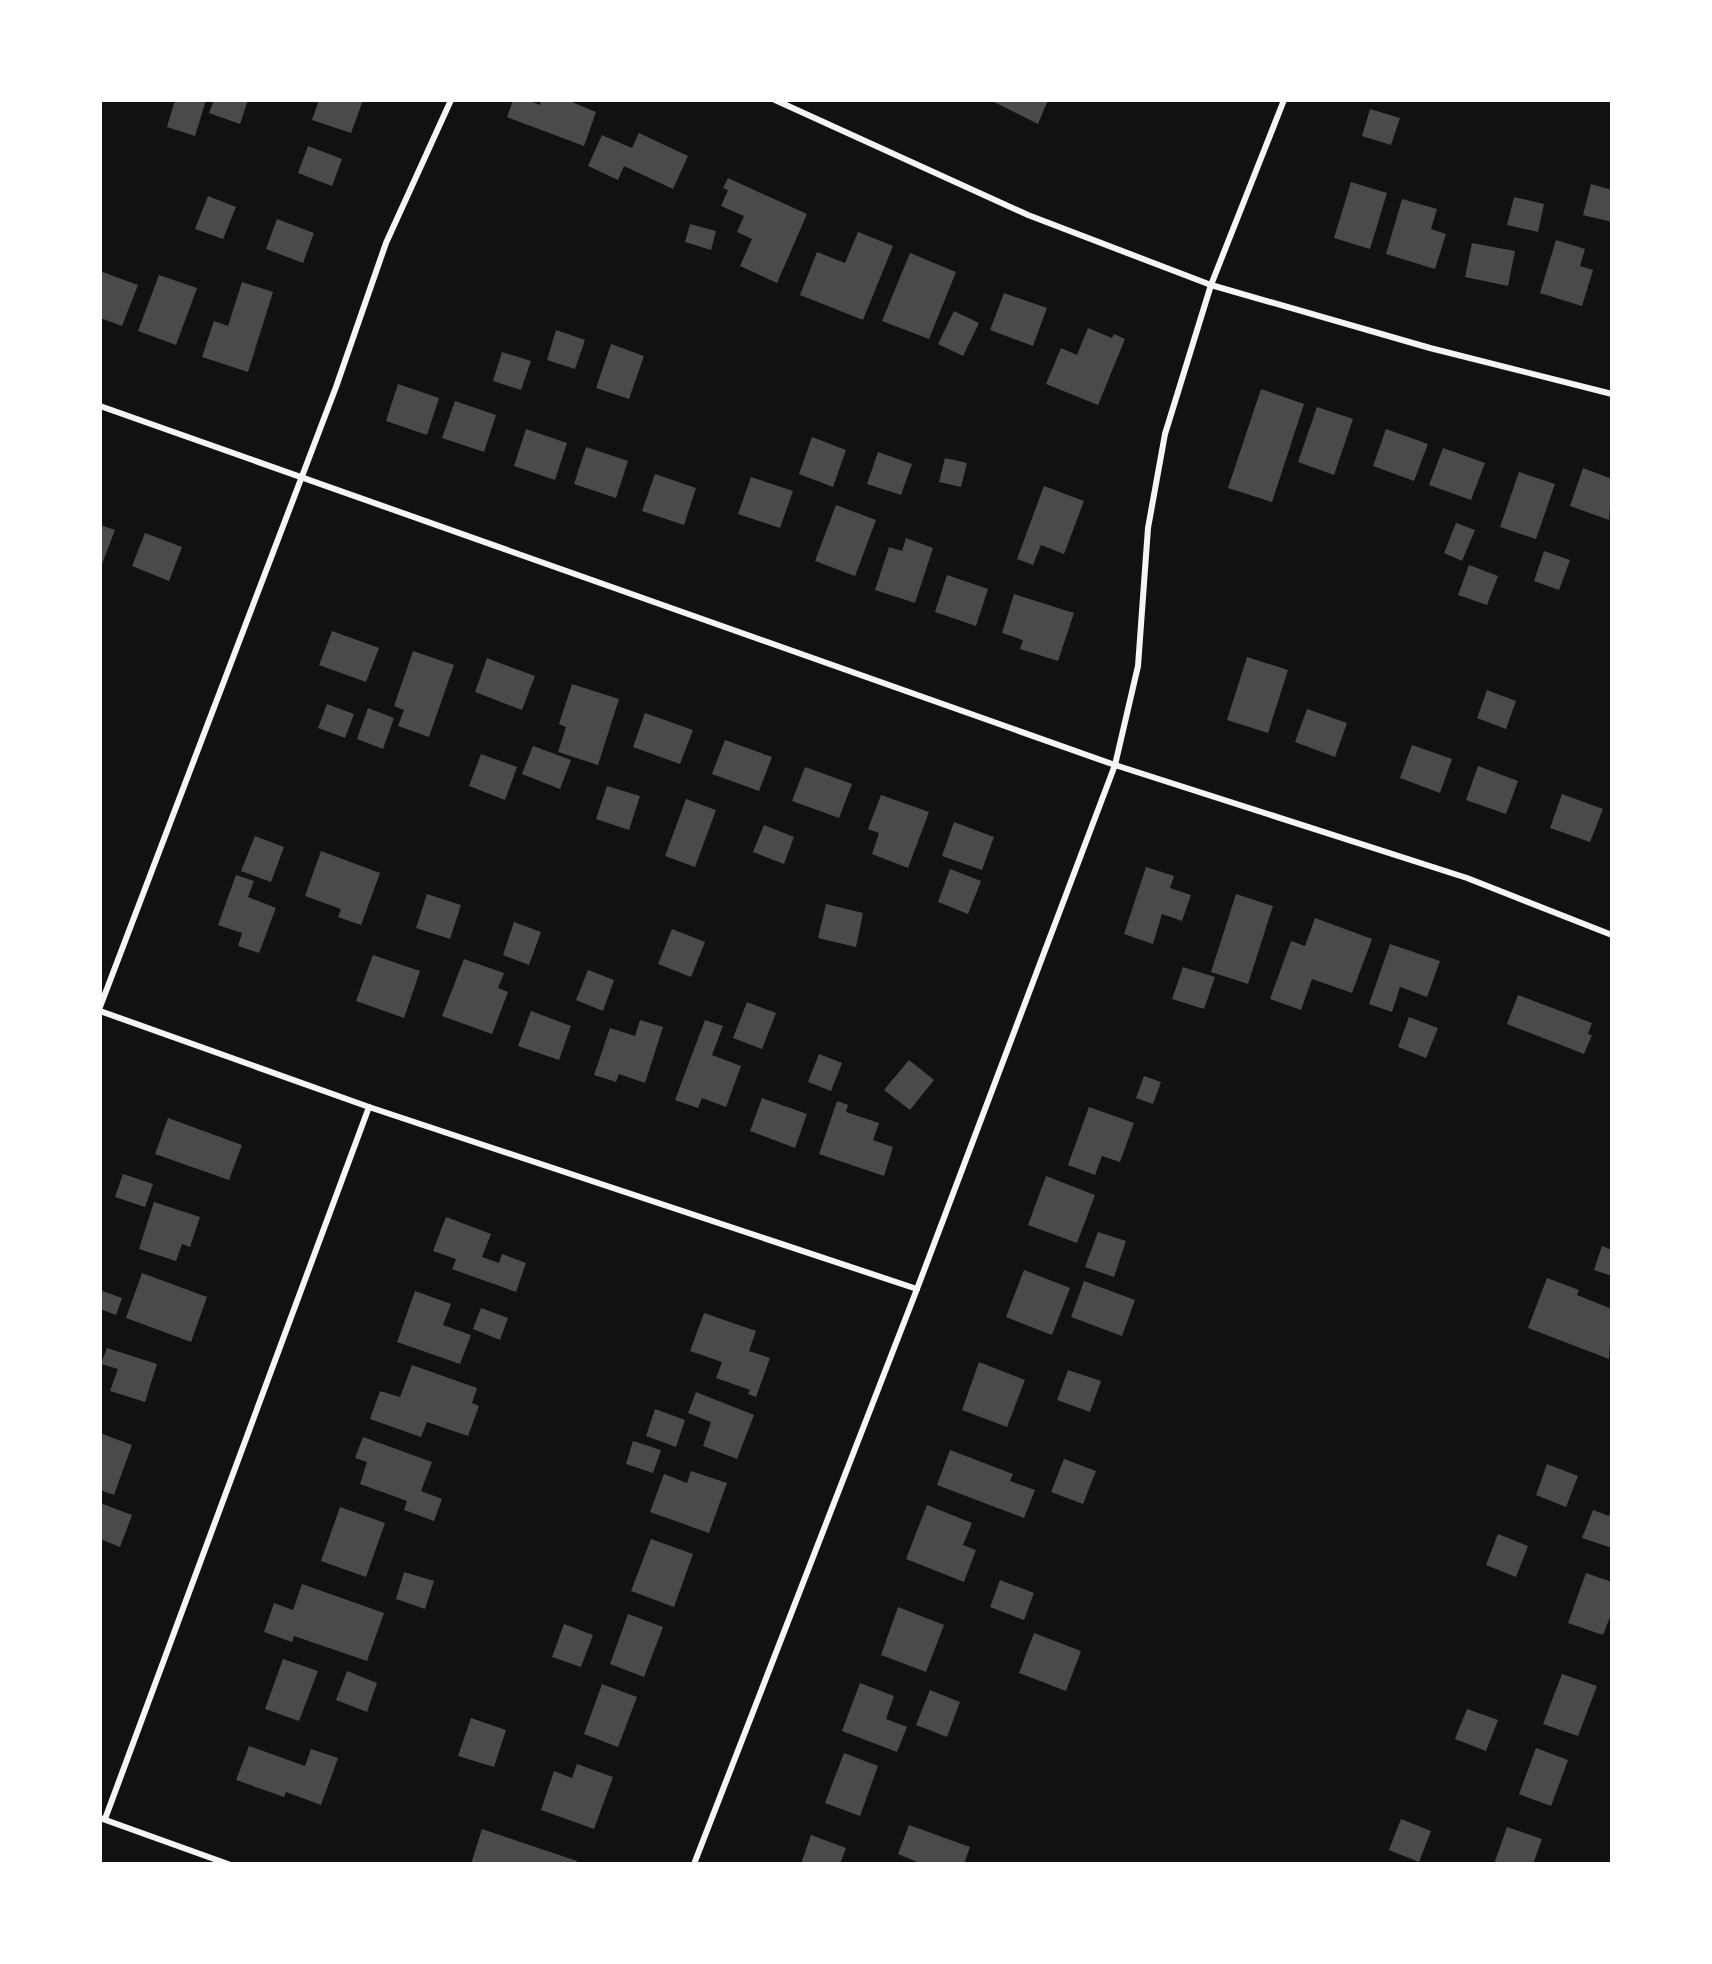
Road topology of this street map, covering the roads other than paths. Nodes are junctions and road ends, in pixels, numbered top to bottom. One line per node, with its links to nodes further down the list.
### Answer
1 (450, 100): 7 (street)
2 (775, 100): 4 (street)
3 (1284, 100): 4 (street)
4 (1211, 285): 5 (street); 8 (street)
5 (1611, 394)
6 (100, 406): 7 (street)
7 (301, 477): 8 (street); 10 (street)
8 (1115, 765): 9 (street); 12 (street)
9 (1611, 935)
10 (100, 1009): 11 (street)
11 (369, 1107): 12 (street); 13 (street)
12 (917, 1289): 15 (street)
13 (103, 1819): 14 (street)
14 (228, 1863)
15 (694, 1863)

